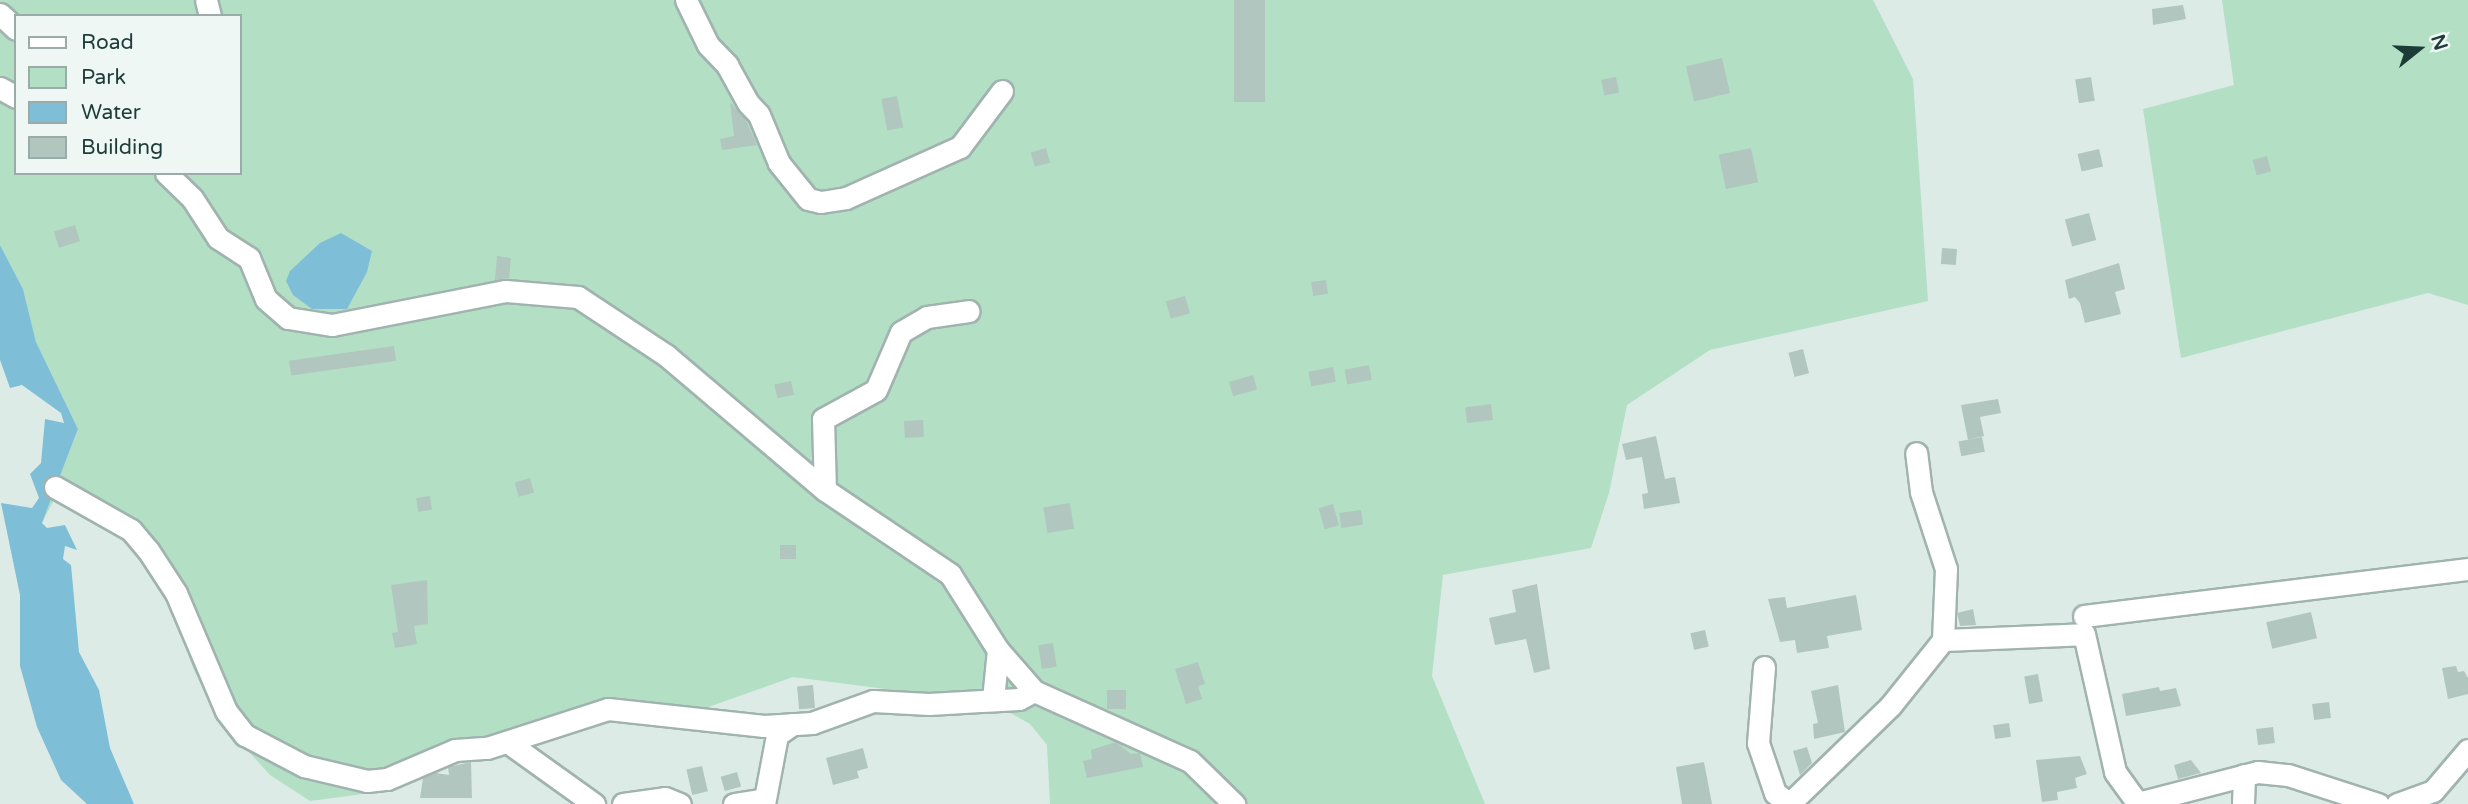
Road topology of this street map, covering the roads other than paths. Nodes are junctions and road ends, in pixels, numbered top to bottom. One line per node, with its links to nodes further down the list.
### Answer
1 (686, 0): 4 (street)
2 (0, 14): 3 (street)
3 (14, 27)
4 (1002, 92)
5 (168, 175): 9 (street)
6 (969, 311): 9 (street)
7 (1916, 453): 12 (street)
8 (55, 487): 17 (street)
9 (825, 490): 13 (street)
10 (2468, 570): 11 (street)
11 (2084, 616)
12 (1943, 640): 27 (street); 28 (street)
13 (998, 650): 15 (street); 16 (street)
14 (1764, 667): 27 (street)
15 (1034, 691): 16 (street); 26 (street)
16 (993, 699): 17 (street)
17 (793, 724): 21 (street)
18 (513, 746): 22 (street)
19 (2468, 750): 31 (street)
20 (2244, 775): 28 (street); 29 (street); 30 (street)
21 (764, 801): 25 (street)
22 (594, 804)
23 (623, 804): 24 (street)
24 (680, 804)
25 (734, 804)
26 (1234, 804)
27 (1789, 804)
28 (2138, 804)
29 (2243, 804)
30 (2378, 804)
31 (2397, 804)

